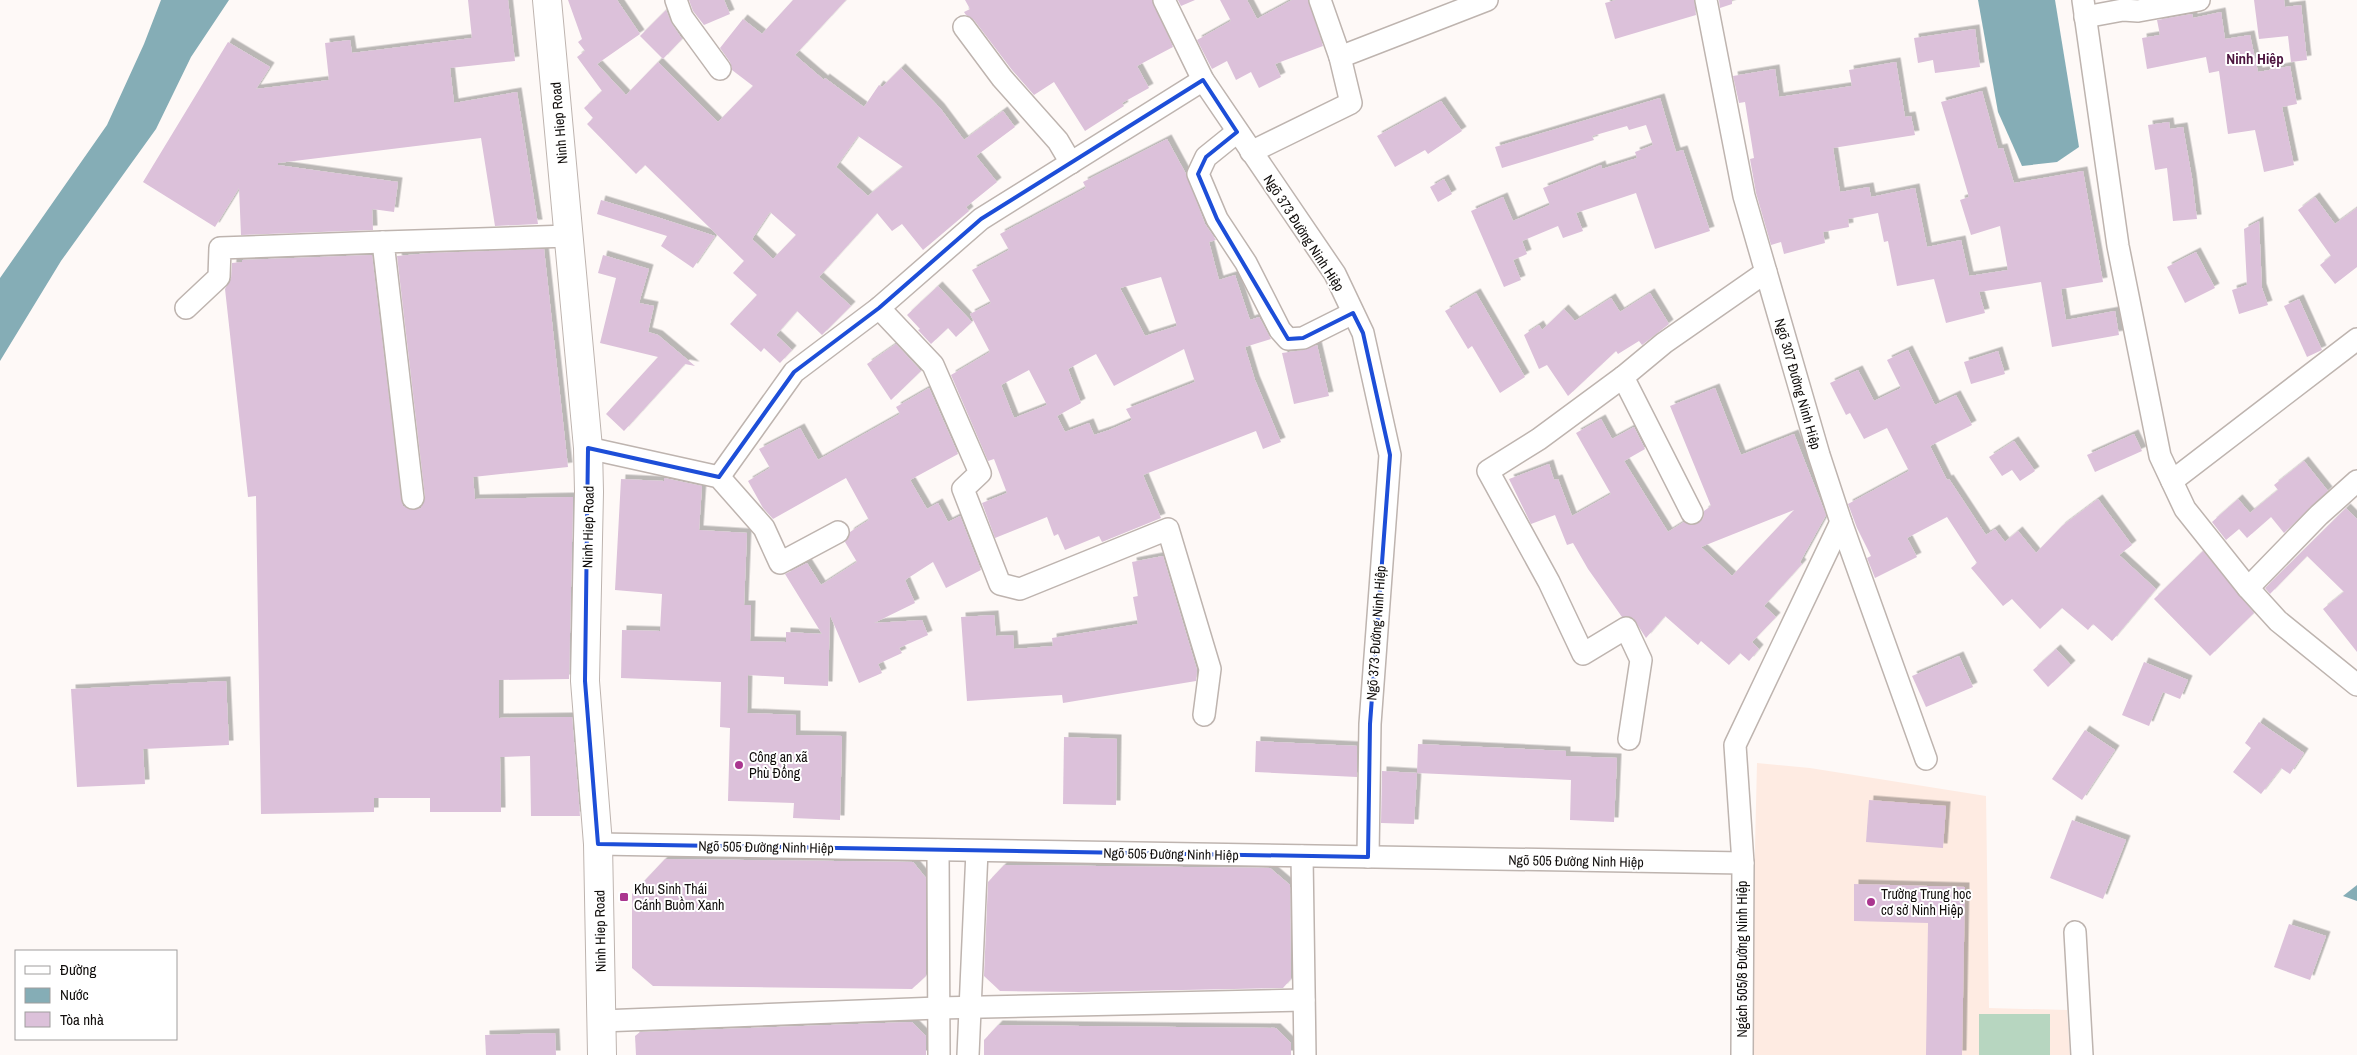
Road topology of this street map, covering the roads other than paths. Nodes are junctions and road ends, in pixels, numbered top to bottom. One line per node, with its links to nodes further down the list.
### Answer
1 (547, 0): 16 (main road, Ninh Hiep Road)
2 (676, 0): 11 (street)
3 (1164, 0): 12 (street, Ngõ 373 Đường Ninh Hiệp)
4 (1320, 0): 10 (street)
5 (1487, 0): 10 (street)
6 (1706, 0): 18 (street, Ngõ 307 Đường Ninh Hiệp)
7 (2199, 0): 8 (street)
8 (2084, 8): 26 (street)
9 (964, 27): 15 (street)
10 (1340, 57): 14 (street)
11 (720, 69)
12 (1203, 80): 13 (street, Ngõ 373 Đường Ninh Hiệp); 15 (street)
13 (1237, 132): 14 (street, Ngõ 373 Đường Ninh Hiệp); 21 (street)
14 (1251, 152): 21 (street, Ngõ 373 Đường Ninh Hiệp)
15 (1071, 163): 20 (street)
16 (569, 236): 17 (street); 24 (main road, Ninh Hiep Road)
17 (383, 242): 19 (street); 28 (street)
18 (1766, 272): 23 (street); 30 (street, Ngõ 307 Đường Ninh Hiệp)
19 (186, 308)
20 (879, 308): 25 (street); 34 (street)
21 (1353, 313): 41 (street, Ngõ 373 Đường Ninh Hiệp)
22 (2357, 339): 26 (street)
23 (1622, 377): 29 (street); 35 (street)
24 (588, 448): 25 (street); 37 (main road, Ninh Hiep Road)
25 (719, 477): 31 (street)
26 (2172, 480): 32 (street)
27 (2357, 481): 32 (street)
28 (414, 498)
29 (1692, 513)
30 (1841, 522): 36 (street, Ngõ 307 Đường Ninh Hiệp); 42 (street, Ngách 505/8 Đường Ninh Hiệp)
31 (838, 532)
32 (2248, 588): 33 (street)
33 (2357, 685)
34 (1204, 715)
35 (1629, 739)
36 (1926, 759)
37 (598, 844): 38 (street, Ngõ 505 Đường Ninh Hiệp); 47 (main road, Ninh Hiep Road)
38 (938, 850): 39 (street, Ngõ 505 Đường Ninh Hiệp); 45 (street)
39 (977, 851): 40 (street, Ngõ 505 Đường Ninh Hiệp); 46 (street)
40 (1302, 856): 41 (street, Ngõ 505 Đường Ninh Hiệp); 44 (street)
41 (1368, 858): 42 (street, Ngõ 505 Đường Ninh Hiệp)
42 (1743, 863): 52 (street, Ngách 505/8 Đường Ninh Hiệp)
43 (2075, 932): 53 (street)
44 (1304, 1000): 46 (street); 51 (street)
45 (938, 1008): 46 (street); 47 (street); 49 (street)
46 (969, 1009): 50 (street)
47 (601, 1020): 48 (main road, Ninh Hiep Road)
48 (602, 1055)
49 (939, 1055)
50 (968, 1055)
51 (1305, 1055)
52 (1742, 1055)
53 (2082, 1055)

